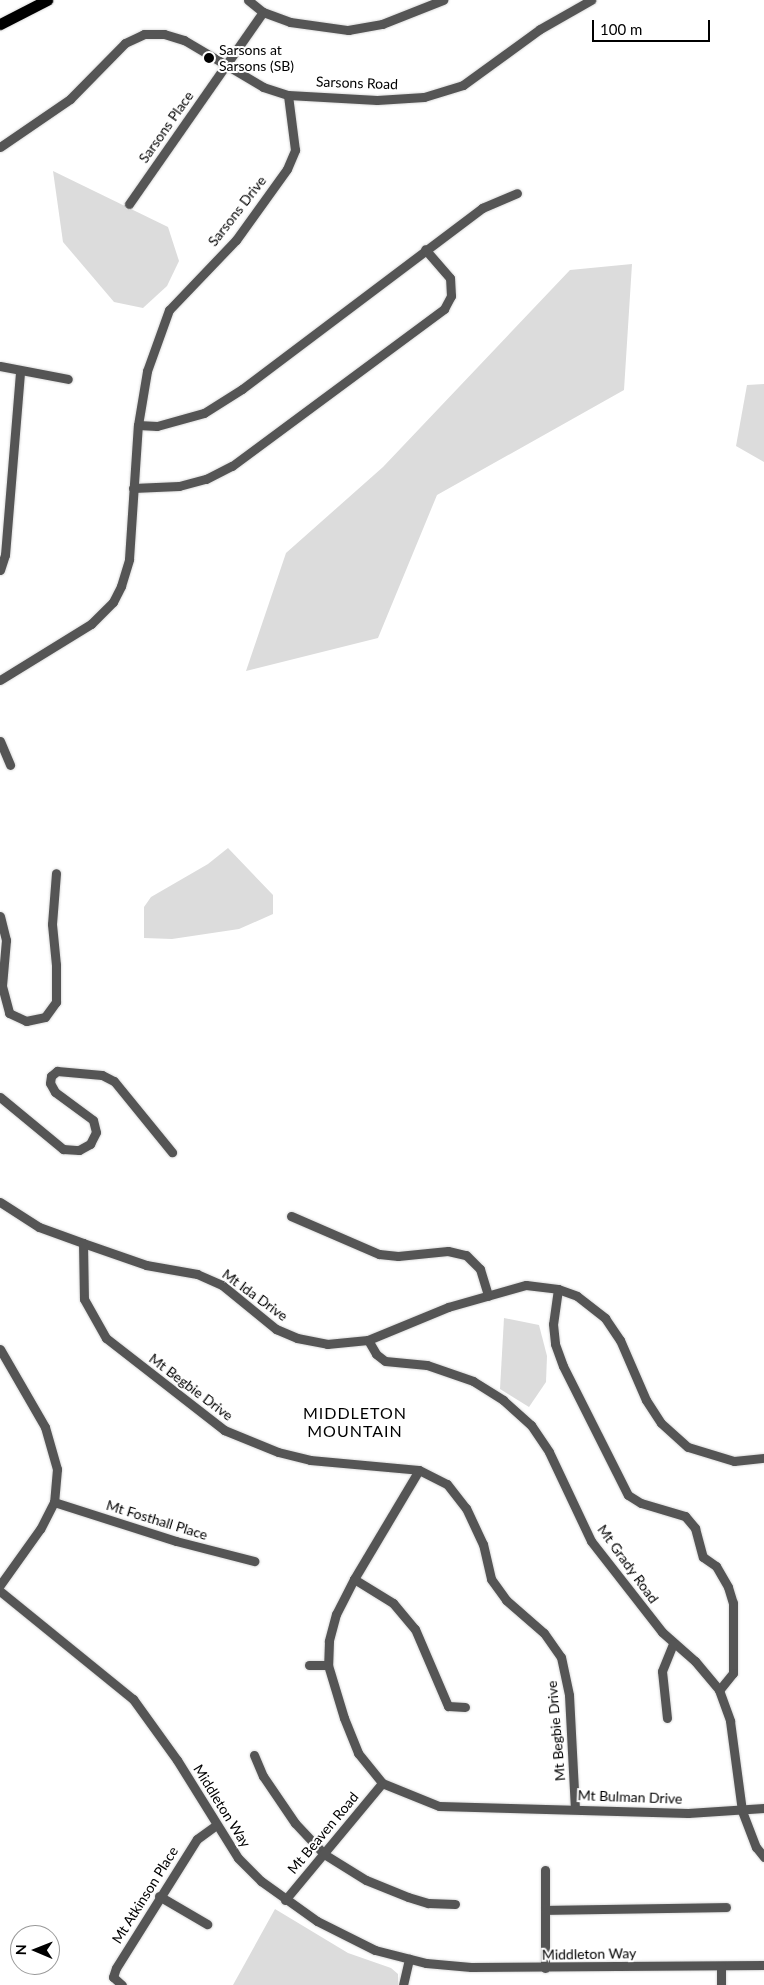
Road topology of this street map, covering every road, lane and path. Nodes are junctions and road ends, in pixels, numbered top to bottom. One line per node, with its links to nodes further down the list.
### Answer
1 (47, 0): 6 (main road)
2 (248, 0): 5 (street)
3 (443, 0): 5 (street)
4 (591, 0): 8 (street, Sarsons Road)
5 (263, 12): 7 (street, Sarsons Place)
6 (0, 24)
7 (226, 65): 8 (street, Sarsons Road); 9 (street, Sarsons Road); 11 (street, Sarsons Place)
8 (288, 94): 16 (street, Sarsons Drive)
9 (0, 147)
10 (517, 193): 12 (street)
11 (129, 204)
12 (426, 249): 16 (street); 17 (street)
13 (0, 366): 14 (street)
14 (20, 371): 15 (street); 18 (street)
15 (68, 379)
16 (138, 425): 17 (street, Sarsons Drive)
17 (134, 488): 20 (street, Sarsons Drive)
18 (4, 491): 19 (street)
19 (0, 570)
20 (0, 680)
21 (0, 741): 22 (street)
22 (10, 765)
23 (56, 873): 24 (street)
24 (0, 916)
25 (0, 1097): 26 (street)
26 (172, 1152)
27 (0, 1202): 29 (street, Mt Ida Drive)
28 (291, 1216): 31 (street)
29 (83, 1243): 32 (street, Mt Ida Drive); 35 (street, Mt Begbie Drive)
30 (558, 1289): 31 (street, Mt Ida Drive); 34 (street, Mt Ida Drive); 44 (street)
31 (488, 1296): 32 (street, Mt Ida Drive)
32 (368, 1340): 41 (street, Mt Grady Road)
33 (0, 1349): 36 (street)
34 (764, 1458)
35 (419, 1470): 38 (street, Mt Bulman Drive); 49 (street, Mt Begbie Drive)
36 (54, 1502): 37 (street, Mt Fosthall Place); 39 (street)
37 (254, 1561)
38 (354, 1579): 43 (street, Mt Bulman Drive); 45 (street)
39 (0, 1585)
40 (0, 1591): 52 (street, Middleton Way)
41 (673, 1644): 44 (street, Mt Grady Road); 46 (street)
42 (309, 1665): 43 (street)
43 (328, 1665): 48 (street, Mt Bulman Drive)
44 (720, 1690): 51 (street, Mt Grady Road)
45 (465, 1707)
46 (667, 1718)
47 (254, 1755): 53 (street)
48 (382, 1783): 49 (street, Mt Bulman Drive); 53 (street, Mt Beaven Road)
49 (575, 1808): 51 (street, Mt Bulman Drive)
50 (764, 1808): 51 (street, Mt Bulman Drive)
51 (742, 1811): 54 (street, Mt Grady Road)
52 (216, 1825): 56 (street, Mt Atkinson Place); 57 (street, Middleton Way)
53 (324, 1854): 57 (street, Mt Beaven Road); 58 (street)
54 (764, 1857)
55 (544, 1870): 60 (street)
56 (159, 1896): 61 (street); 66 (street, Mt Atkinson Place)
57 (285, 1900): 62 (street, Middleton Way)
58 (455, 1904)
59 (726, 1907): 60 (street)
60 (545, 1910): 65 (street)
61 (206, 1924)
62 (409, 1959): 65 (street, Middleton Way); 67 (street)
63 (764, 1965): 64 (street, Middleton Way)
64 (721, 1966): 65 (street, Middleton Way); 68 (street)
65 (545, 1968)
66 (122, 1985)
67 (403, 1985)
68 (721, 1985)

